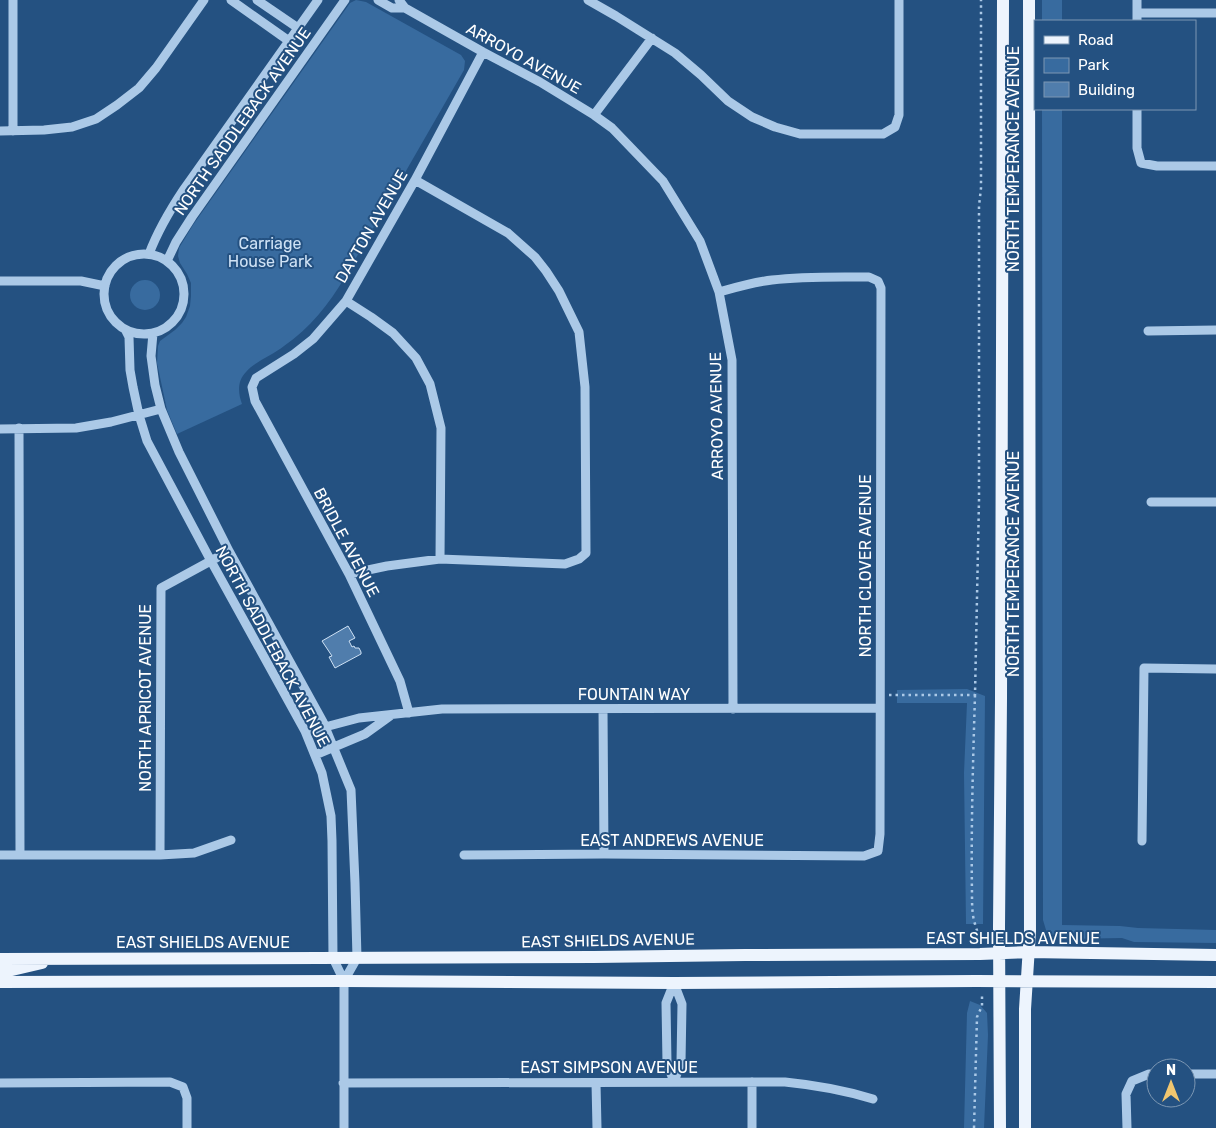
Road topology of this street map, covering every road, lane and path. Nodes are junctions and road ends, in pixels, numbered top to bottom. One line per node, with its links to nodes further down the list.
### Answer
1 (13, 0): 25 (street)
2 (204, 0): 25 (street)
3 (231, 0): 20 (street)
4 (257, 0): 18 (street)
5 (318, 0): 18 (street, NORTH SADDLEBACK AVENUE)
6 (345, 0): 29 (street, NORTH SADDLEBACK AVENUE)
7 (378, 0): 15 (street, ARROYO AVENUE)
8 (399, 0): 15 (street, ARROYO AVENUE)
9 (588, 0): 19 (street)
10 (899, 0): 19 (street)
11 (981, 0): 51 (path)
12 (1003, 0): 71 (main road, NORTH TEMPERANCE AVENUE)
13 (1029, 0): 70 (main road, NORTH TEMPERANCE AVENUE)
14 (1137, 0): 17 (street)
15 (405, 8): 21 (street, ARROYO AVENUE)
16 (1216, 13): 17 (street)
17 (1137, 17)
18 (298, 28): 20 (street, NORTH SADDLEBACK AVENUE)
19 (652, 38): 23 (street)
20 (289, 41): 28 (street, NORTH SADDLEBACK AVENUE)
21 (484, 52): 23 (street, ARROYO AVENUE); 27 (street, DAYTON AVENUE)
22 (1137, 110): 26 (street)
23 (594, 115): 32 (street, ARROYO AVENUE)
24 (0, 131): 25 (street)
25 (13, 131)
26 (1216, 166)
27 (414, 180): 33 (street, DAYTON AVENUE); 46 (street)
28 (149, 254): 29 (street); 31 (street)
29 (166, 261): 37 (street)
30 (0, 281): 31 (street)
31 (105, 286): 34 (street)
32 (719, 292): 50 (street, NORTH CLOVER AVENUE); 52 (street, ARROYO AVENUE)
33 (346, 301): 38 (street, DAYTON AVENUE); 46 (street)
34 (126, 330): 37 (street); 40 (street, NORTH SADDLEBACK AVENUE)
35 (1216, 330): 36 (street)
36 (1148, 331)
37 (152, 334): 39 (street, NORTH SADDLEBACK AVENUE)
38 (252, 387): 48 (street, BRIDLE AVENUE)
39 (161, 410): 40 (street); 45 (street, NORTH SADDLEBACK AVENUE)
40 (139, 415): 41 (street); 47 (street, NORTH SADDLEBACK AVENUE)
41 (19, 428): 42 (street); 66 (street)
42 (0, 429)
43 (1151, 502): 44 (street)
44 (1216, 502)
45 (229, 551): 47 (street, NORTH APRICOT AVENUE); 57 (street, NORTH SADDLEBACK AVENUE)
46 (440, 559): 48 (street)
47 (211, 561): 58 (street, NORTH SADDLEBACK AVENUE); 67 (street, NORTH APRICOT AVENUE)
48 (349, 574): 55 (street, BRIDLE AVENUE)
49 (1216, 668): 62 (street)
50 (880, 695): 51 (path); 53 (street, NORTH CLOVER AVENUE)
51 (975, 695): 69 (path)
52 (733, 708): 53 (street, FOUNTAIN WAY); 54 (street, FOUNTAIN WAY)
53 (880, 708): 63 (street, NORTH CLOVER AVENUE)
54 (603, 709): 55 (street, FOUNTAIN WAY); 64 (street)
55 (410, 713): 56 (street, FOUNTAIN WAY)
56 (390, 716): 57 (street, FOUNTAIN WAY); 59 (street, FOUNTAIN WAY)
57 (325, 727): 58 (street, FOUNTAIN WAY); 59 (street, NORTH SADDLEBACK AVENUE)
58 (307, 735): 60 (street, NORTH SADDLEBACK AVENUE)
59 (334, 748): 60 (street, FOUNTAIN WAY); 75 (street, NORTH SADDLEBACK AVENUE)
60 (315, 755): 74 (street, NORTH SADDLEBACK AVENUE)
61 (231, 840): 67 (street)
62 (1142, 841)
63 (878, 851): 64 (street, EAST ANDREWS AVENUE)
64 (604, 854): 68 (street, EAST ANDREWS AVENUE)
65 (0, 855): 66 (street)
66 (20, 855): 67 (street)
67 (160, 855)
68 (464, 855)
69 (980, 933)
70 (1029, 952): 71 (main road, EAST SHIELDS AVENUE); 72 (main road, EAST SHIELDS AVENUE); 80 (main road, NORTH TEMPERANCE AVENUE)
71 (999, 953): 75 (main road, EAST SHIELDS AVENUE); 79 (main road, NORTH TEMPERANCE AVENUE)
72 (1216, 955)
73 (59, 958): 74 (main road, EAST SHIELDS AVENUE); 76 (main road, EAST SHIELDS AVENUE); 77 (main road)
74 (333, 958): 75 (main road, EAST SHIELDS AVENUE); 78 (street, NORTH SADDLEBACK AVENUE)
75 (357, 958): 78 (street)
76 (0, 959)
77 (0, 970)
78 (344, 981): 81 (main road); 83 (main road); 92 (street)
79 (999, 981): 80 (main road); 83 (main road); 99 (main road, NORTH TEMPERANCE AVENUE)
80 (1027, 981): 82 (main road); 100 (main road, NORTH TEMPERANCE AVENUE)
81 (0, 982)
82 (1216, 982)
83 (674, 983): 89 (street); 89 (street)
84 (982, 1006): 98 (path)
85 (1196, 1074): 86 (street)
86 (1216, 1074)
87 (1146, 1075): 101 (street)
88 (596, 1082): 89 (street, EAST SIMPSON AVENUE); 92 (street, EAST SIMPSON AVENUE); 96 (street)
89 (674, 1082): 90 (street, EAST SIMPSON AVENUE)
90 (752, 1082): 93 (street, EAST SIMPSON AVENUE); 97 (street)
91 (0, 1083): 94 (street)
92 (343, 1083): 95 (street)
93 (873, 1099)
94 (187, 1128)
95 (344, 1128)
96 (597, 1128)
97 (752, 1128)
98 (974, 1128)
99 (1000, 1128)
100 (1025, 1128)
101 (1126, 1128)

